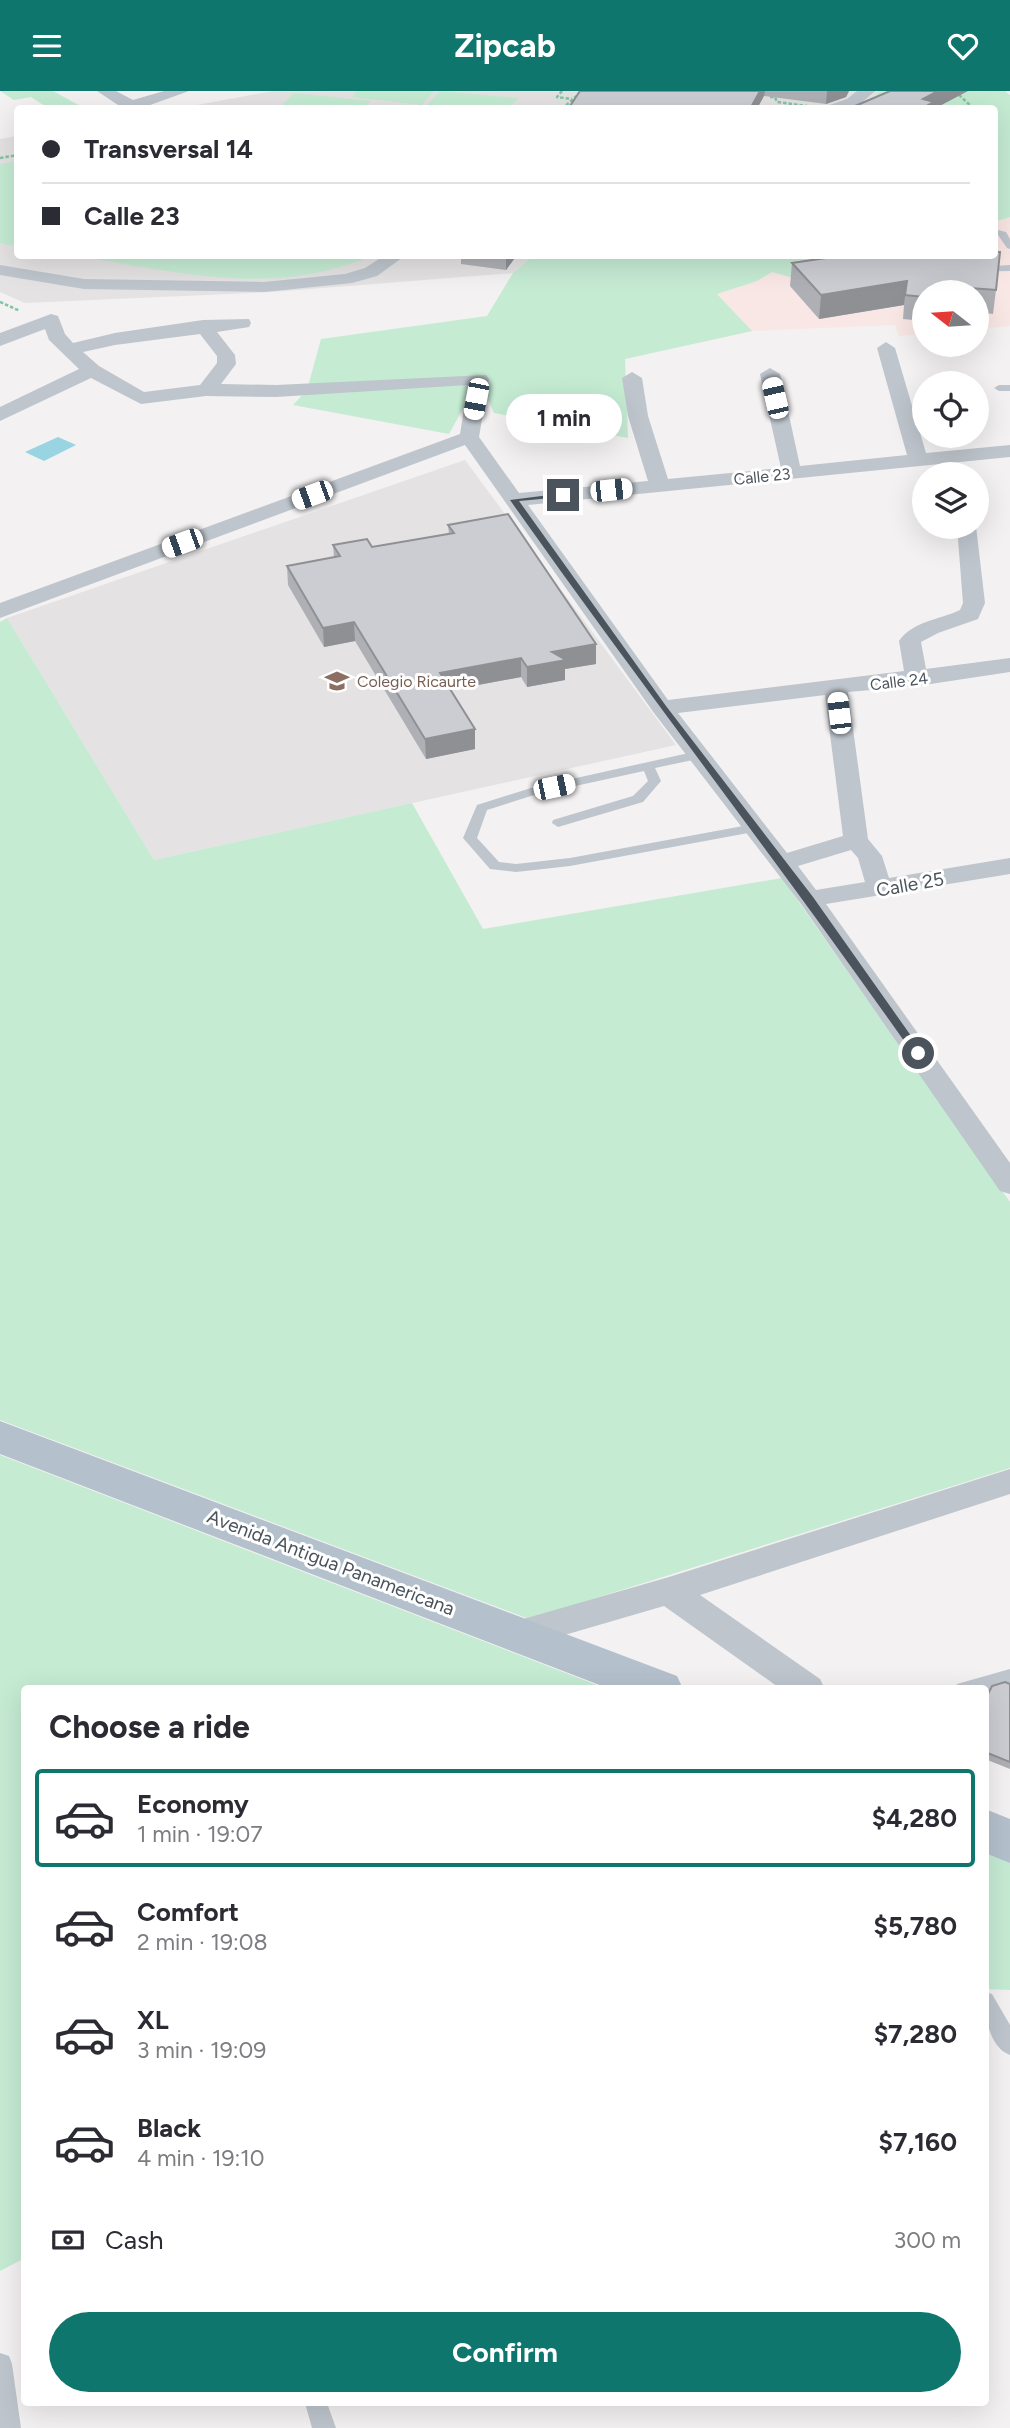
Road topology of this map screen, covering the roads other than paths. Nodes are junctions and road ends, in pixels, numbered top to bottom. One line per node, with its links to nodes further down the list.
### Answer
1 (105, 91): 4 (street)
2 (181, 91): 5 (street)
3 (867, 91): 6 (street)
4 (129, 105)
5 (134, 105)
6 (836, 105)
7 (1002, 231): 8 (lane)
8 (1010, 246)
9 (392, 259): 12 (street)
10 (968, 259): 11 (lane)
11 (1010, 268)
12 (0, 270)
13 (242, 323): 14 (street)
14 (203, 326): 17 (street); 21 (street)
15 (0, 340): 17 (street)
16 (886, 348): 25 (street)
17 (69, 350): 18 (street)
18 (92, 370): 21 (street); 22 (street)
19 (770, 374): 28 (street)
20 (632, 378): 29 (street)
21 (206, 390): 23 (street)
22 (0, 415)
23 (468, 437): 30 (street); 32 (street)
24 (1010, 451): 27 (street, Calle 23)
25 (918, 460): 26 (street, Calle 23); 28 (street, Calle 23)
26 (939, 462)
27 (979, 462)
28 (792, 473): 29 (street, Calle 23)
29 (660, 486): 30 (street, Calle 23)
30 (514, 500): 36 (street)
31 (968, 539): 34 (street)
32 (0, 611)
33 (1010, 665): 34 (street, Calle 24)
34 (917, 679): 35 (street, Calle 24)
35 (836, 688): 36 (street, Calle 24); 41 (street)
36 (663, 708): 37 (street)
37 (698, 755): 38 (lane); 40 (street)
38 (648, 767): 39 (lane); 40 (lane)
39 (558, 823)
40 (754, 828): 42 (street)
41 (856, 840): 42 (street); 44 (street)
42 (782, 863): 45 (street)
43 (1010, 866): 44 (street, Calle 25)
44 (879, 889): 45 (street, Calle 25)
45 (810, 899): 46 (street)
46 (1010, 1184)
47 (0, 1437): 50 (main road, Avenida Antigua Panamericana)
48 (1010, 1481): 49 (street)
49 (669, 1591): 50 (street); 53 (street)
50 (520, 1635): 52 (main road, Avenida Antigua Panamericana)
51 (1010, 1677): 54 (lane)
52 (651, 1685)
53 (802, 1685)
54 (979, 1685)
55 (989, 1832): 56 (main road)
56 (1010, 1842)
57 (989, 2008): 58 (lane)
58 (1010, 2045)
59 (1, 2364): 61 (lane)
60 (317, 2406): 62 (lane)
61 (9, 2428)
62 (324, 2428)

